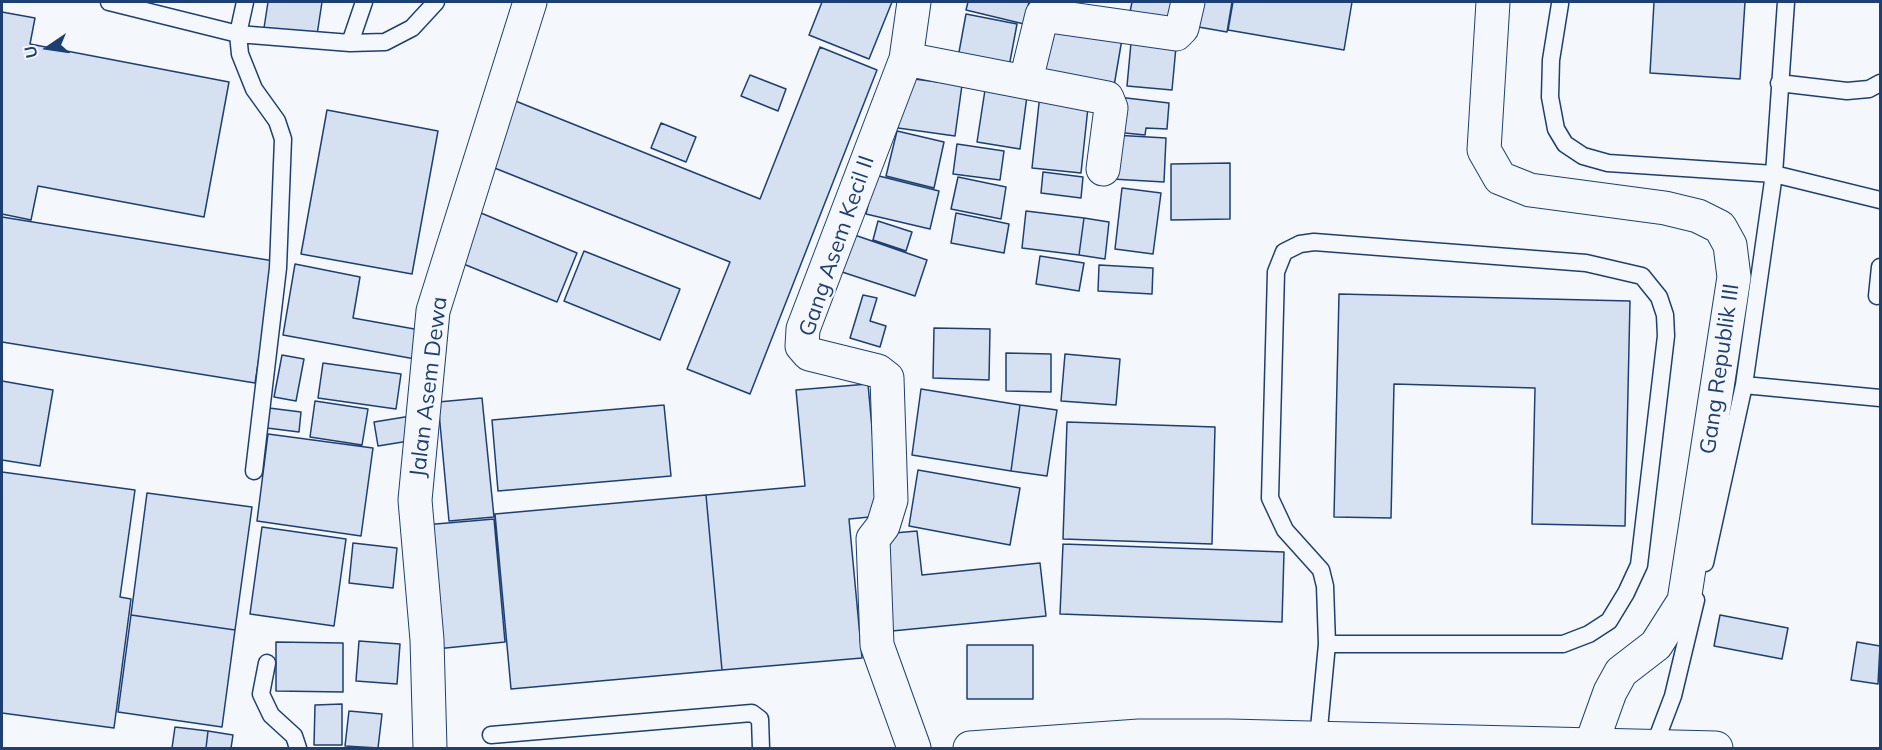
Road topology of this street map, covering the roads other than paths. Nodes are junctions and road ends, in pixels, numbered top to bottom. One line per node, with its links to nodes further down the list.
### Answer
1 (109, 2): 11 (lane)
2 (245, 2): 11 (lane)
3 (364, 2): 12 (lane)
4 (435, 2): 12 (lane)
5 (530, 2): 33 (street, Jalan Asem Dewa)
6 (914, 2): 13 (street, Gang Asem Kecil II)
7 (1188, 2): 14 (street)
8 (1494, 2): 31 (street, Gang Republik III)
9 (1786, 2): 15 (lane)
10 (1560, 4): 18 (lane)
11 (238, 34): 12 (lane); 24 (lane)
12 (350, 43)
13 (906, 59): 14 (street); 35 (street, Gang Asem Kecil II)
14 (1026, 80): 17 (street)
15 (1779, 83): 16 (lane); 18 (lane)
16 (1881, 83)
17 (1103, 169)
18 (1774, 174): 19 (lane); 22 (lane)
19 (1881, 200)
20 (1881, 267): 21 (lane)
21 (1877, 296)
22 (1744, 385): 23 (lane); 30 (lane)
23 (1881, 398)
24 (254, 471)
25 (1327, 644): 25 (lane); 29 (lane)
26 (267, 663): 32 (lane)
27 (491, 735): 34 (lane)
28 (1139, 742): 29 (street); 36 (street)
29 (1333, 743): 31 (street)
30 (1654, 746): 31 (street); 37 (street)
31 (1591, 747)
32 (298, 748)
33 (430, 748)
34 (761, 748)
35 (914, 748)
36 (970, 748)
37 (1716, 748)

